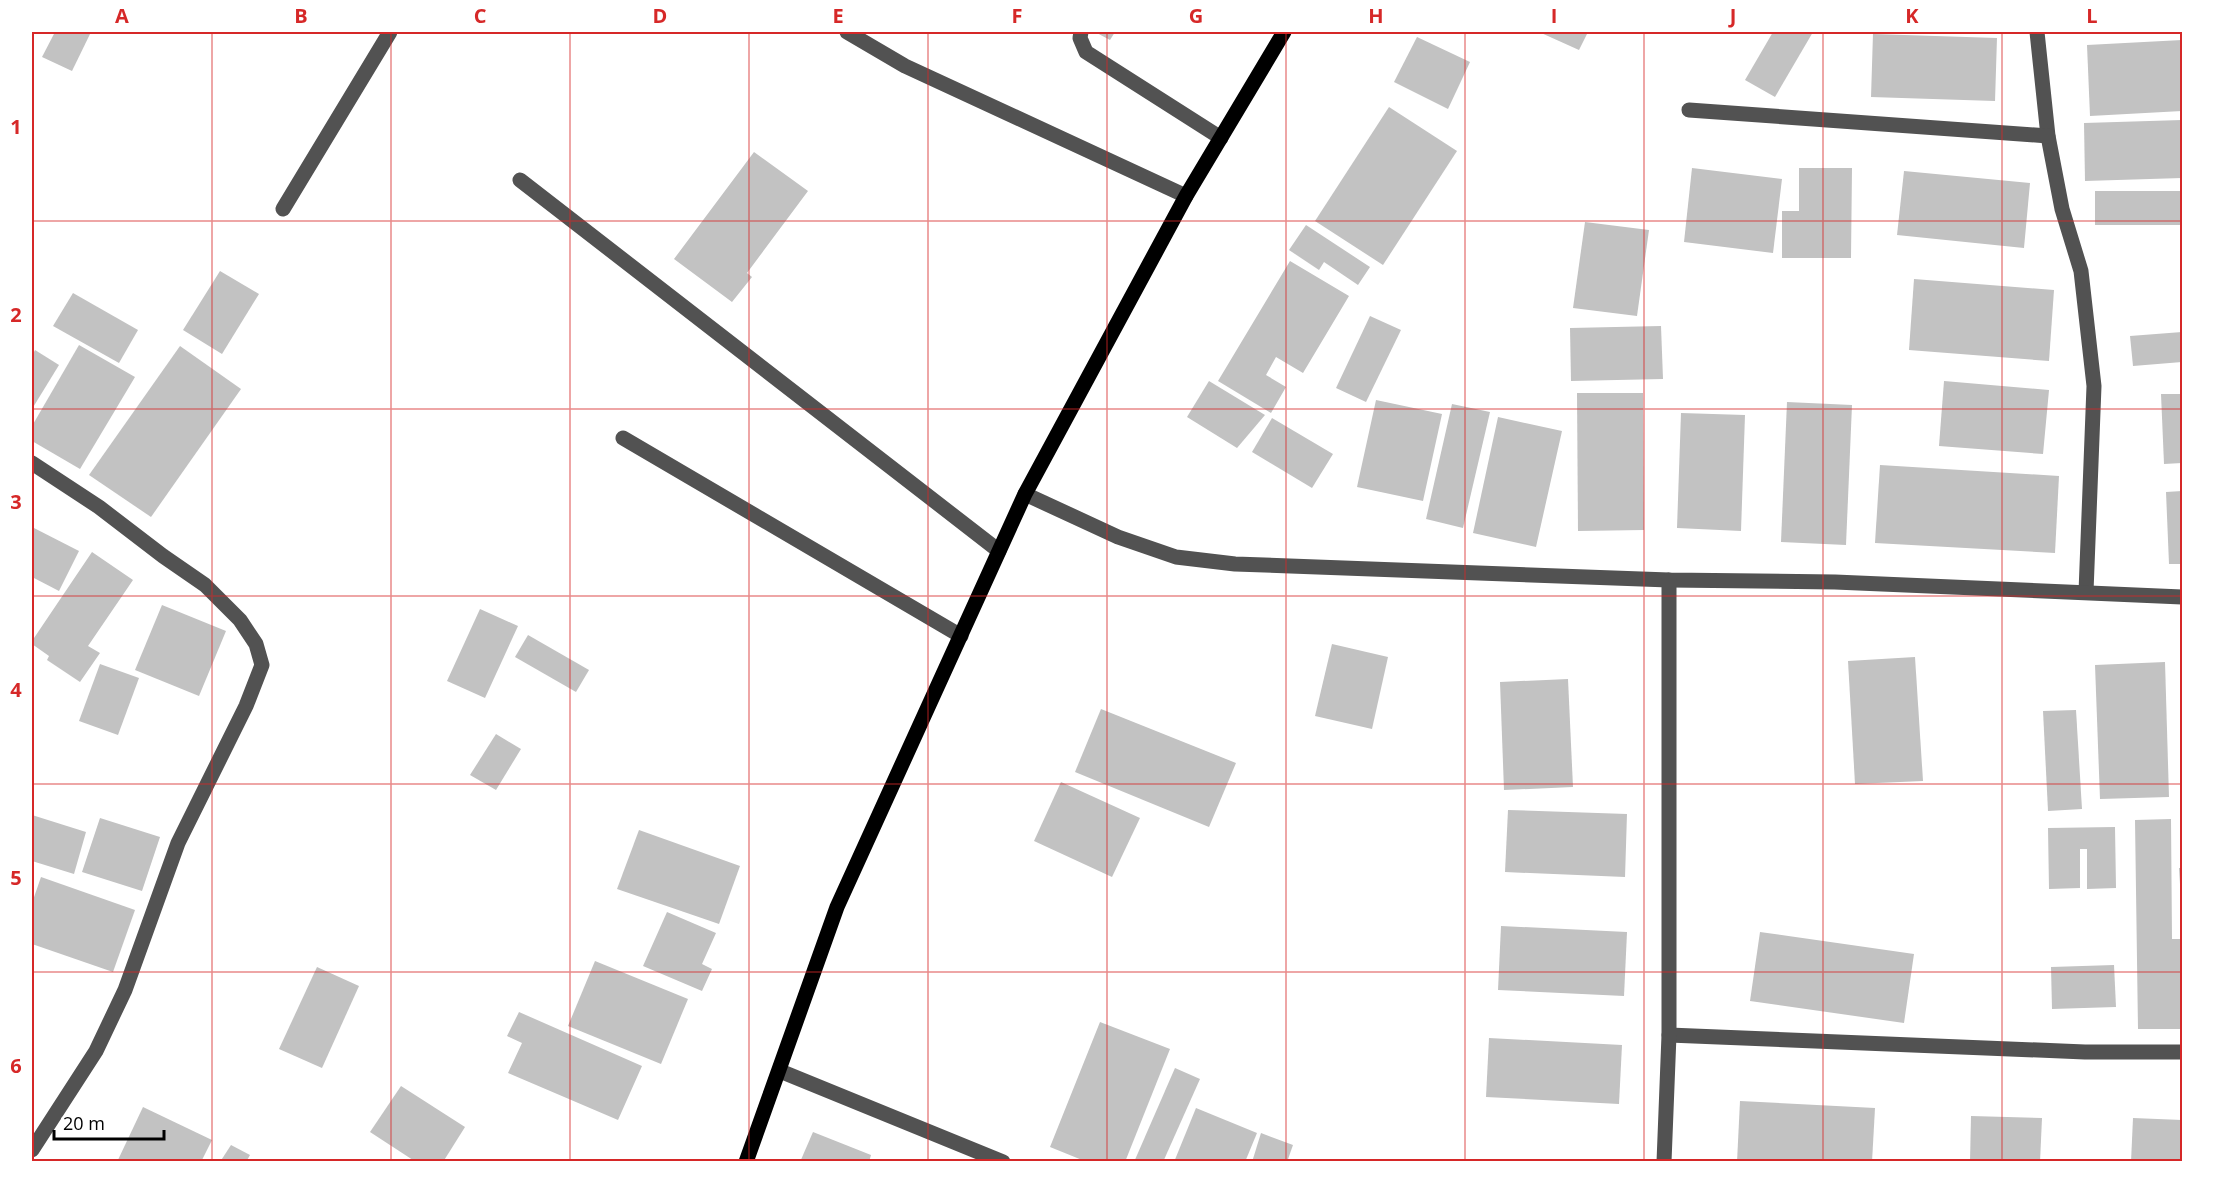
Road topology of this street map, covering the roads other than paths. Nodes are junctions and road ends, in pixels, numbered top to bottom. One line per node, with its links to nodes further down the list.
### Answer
1 (390, 32): 11 (street)
2 (847, 32): 10 (street)
3 (1081, 32): 8 (street)
4 (1284, 32): 8 (main road)
5 (2037, 32): 7 (street)
6 (1689, 110): 7 (street)
7 (2048, 136): 17 (street)
8 (1221, 138): 10 (main road)
9 (520, 180): 15 (street)
10 (1186, 196): 14 (main road)
11 (284, 209)
12 (623, 438): 19 (street)
13 (32, 463): 23 (street)
14 (1025, 494): 15 (main road); 16 (street)
15 (999, 551): 19 (main road)
16 (1669, 580): 17 (street); 20 (street)
17 (2086, 592): 18 (street)
18 (2182, 597)
19 (961, 636): 22 (main road)
20 (1669, 1035): 21 (street); 26 (street)
21 (2182, 1052)
22 (780, 1071): 24 (main road); 25 (street)
23 (32, 1150)
24 (746, 1161)
25 (1003, 1161)
26 (1664, 1161)

